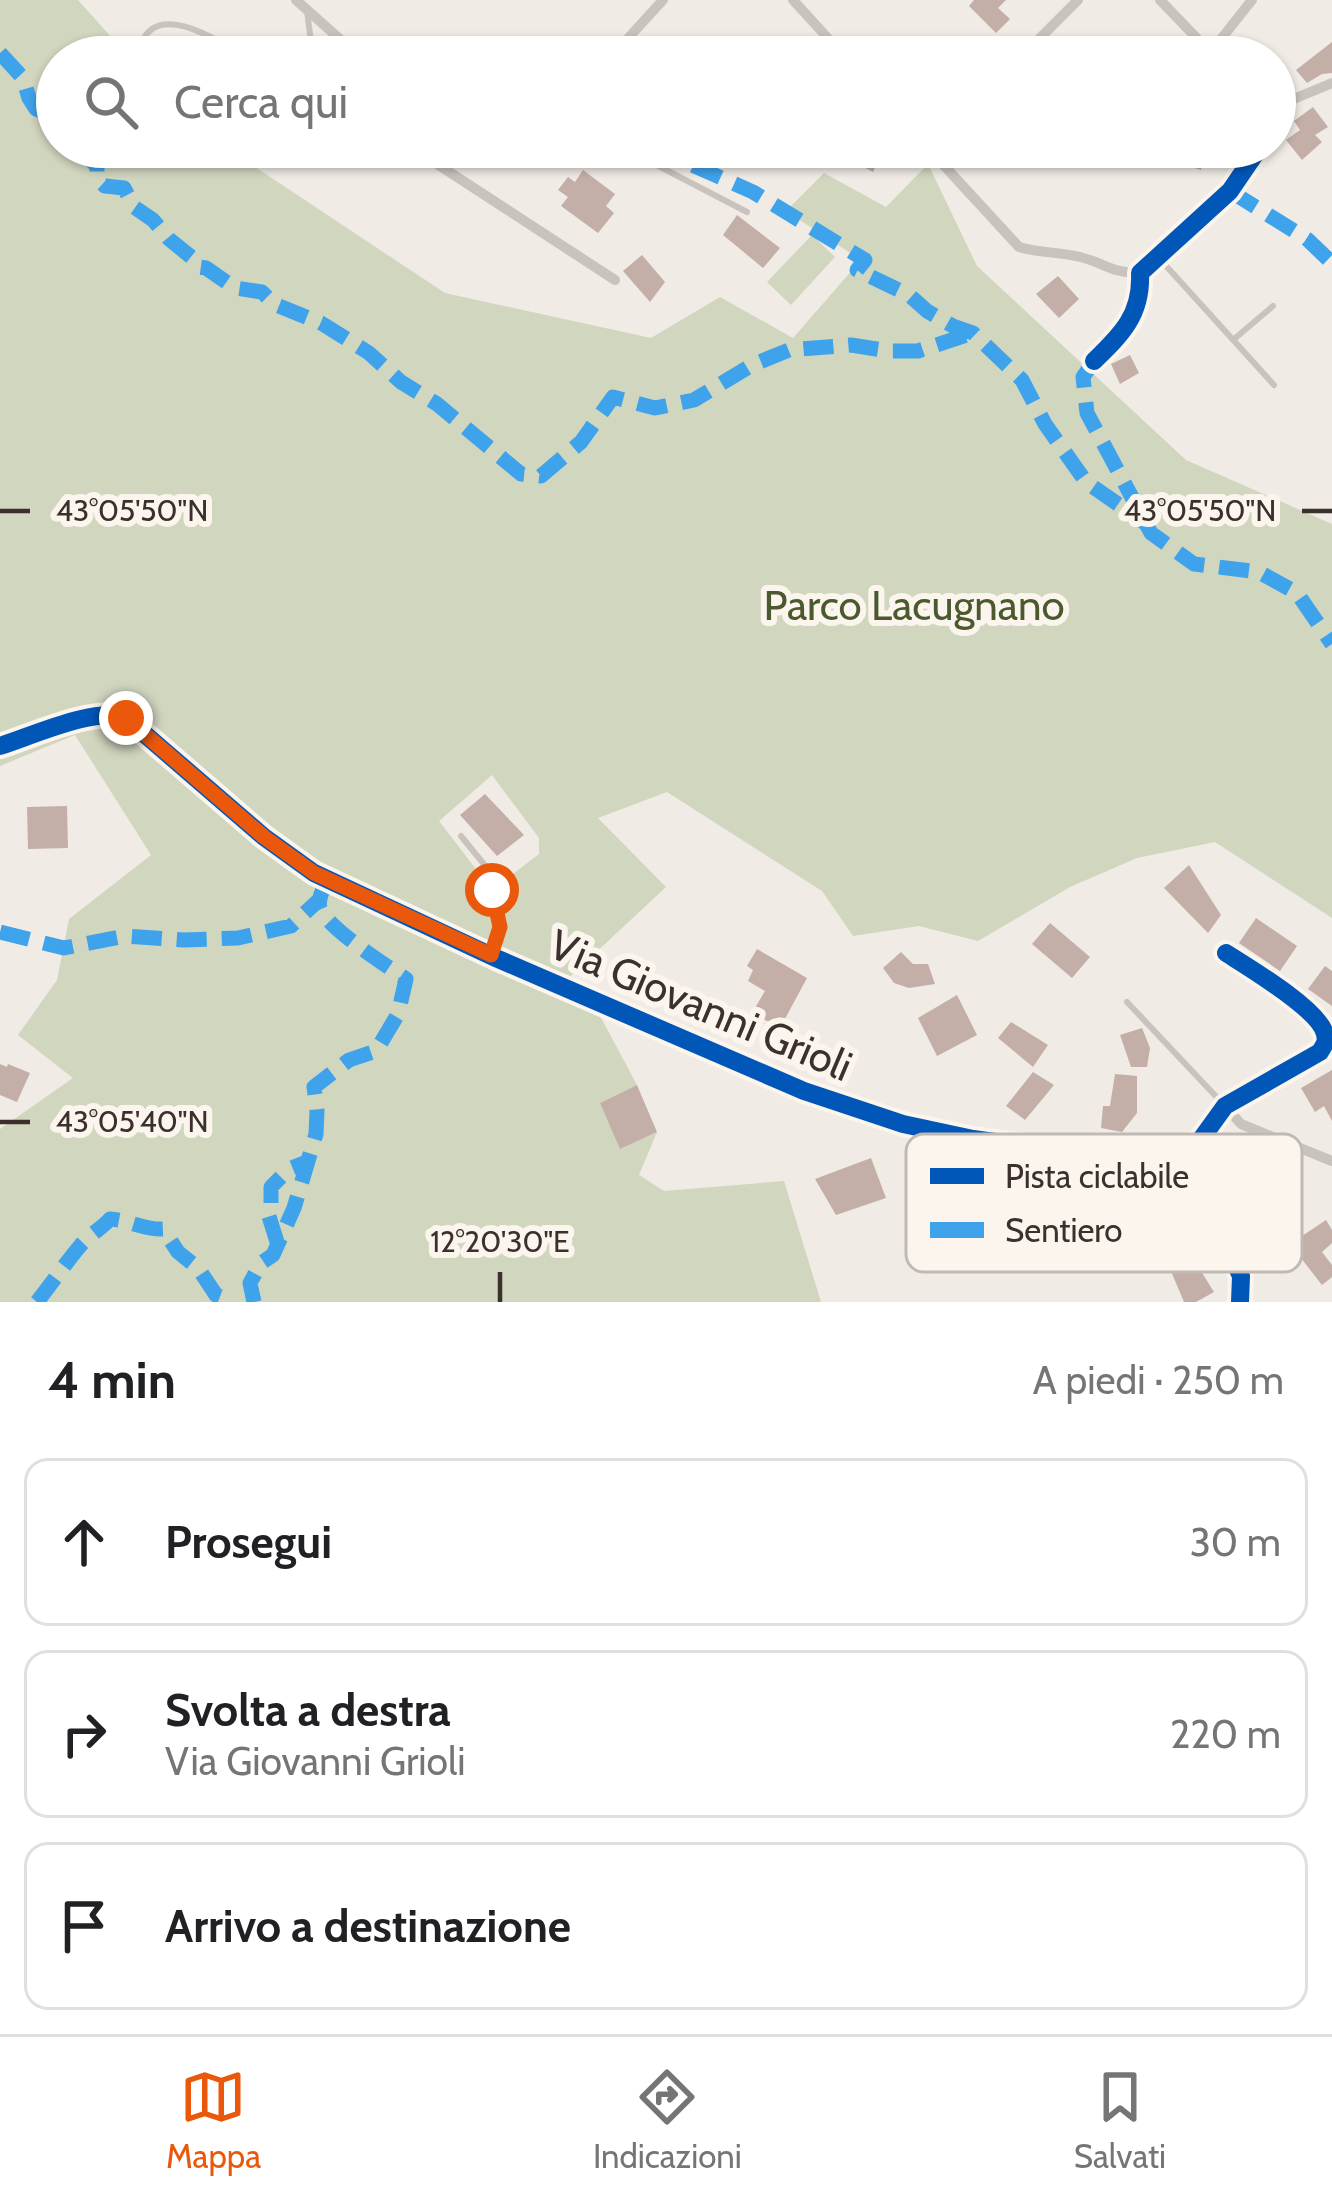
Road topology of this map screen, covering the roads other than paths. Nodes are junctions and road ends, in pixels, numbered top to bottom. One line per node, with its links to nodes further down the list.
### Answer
1 (296, 0): 7 (street)
2 (663, 0): 12 (street)
3 (793, 0): 13 (street)
4 (1078, 0): 14 (street)
5 (1160, 0): 15 (street)
6 (1252, 0): 16 (street)
7 (307, 11): 10 (lane); 11 (street)
8 (144, 36): 9 (lane)
9 (209, 36)
10 (310, 36)
11 (336, 36)
12 (630, 36)
13 (826, 36)
14 (1043, 36)
15 (1195, 36)
16 (1226, 36)
17 (1332, 83): 18 (street)
18 (1296, 96)
19 (443, 168): 26 (street)
20 (662, 168): 23 (lane)
21 (948, 168): 25 (street)
22 (1245, 168): 24 (street)
23 (747, 212)
24 (1158, 257): 25 (street); 28 (lane)
25 (1140, 273): 29 (street)
26 (615, 280)
27 (1274, 306): 28 (lane)
28 (1233, 340): 30 (lane)
29 (1094, 361)
30 (1274, 385)
31 (0, 746): 34 (street, Via Giovanni Grioli)
32 (461, 836): 34 (lane)
33 (1226, 952): 36 (street)
34 (491, 955): 37 (street, Via Giovanni Grioli)
35 (1127, 1002): 36 (lane)
36 (1225, 1106): 38 (street); 39 (street)
37 (950, 1134)
38 (1205, 1134)
39 (1266, 1134)
40 (1302, 1149): 41 (street)
41 (1332, 1161)
42 (1238, 1272): 43 (street, Via Giovanni Grioli)
43 (1240, 1302)

